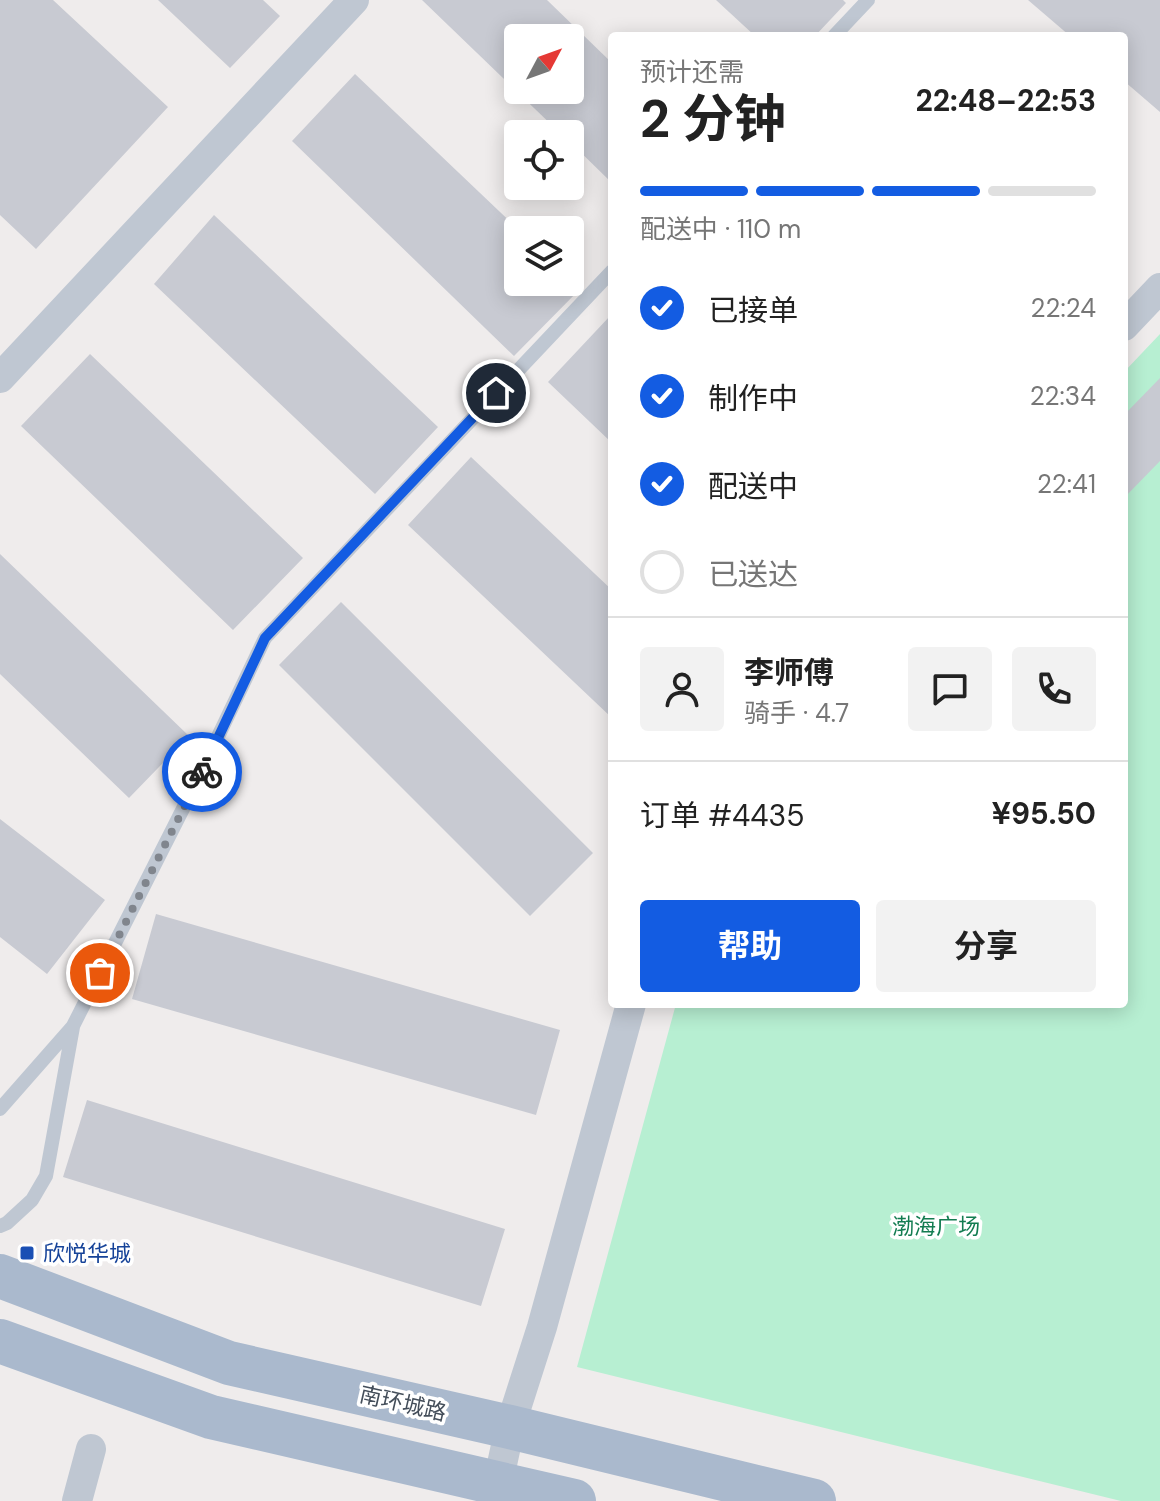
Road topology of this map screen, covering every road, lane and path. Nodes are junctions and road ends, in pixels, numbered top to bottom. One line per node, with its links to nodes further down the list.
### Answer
1 (354, 0): 7 (street)
2 (868, 0): 3 (lane)
3 (838, 32)
4 (608, 275): 9 (lane)
5 (1160, 288): 6 (street)
6 (1128, 322)
7 (0, 378)
8 (630, 1008): 14 (street)
9 (73, 1026): 10 (lane); 11 (lane)
10 (0, 1109)
11 (0, 1226)
12 (0, 1276): 14 (main road, 南环城路)
13 (0, 1341): 16 (main road)
14 (510, 1427): 16 (street); 19 (main road, 南环城路)
15 (91, 1449): 17 (street)
16 (498, 1483): 18 (main road)
17 (77, 1501)
18 (574, 1501)
19 (814, 1501)

